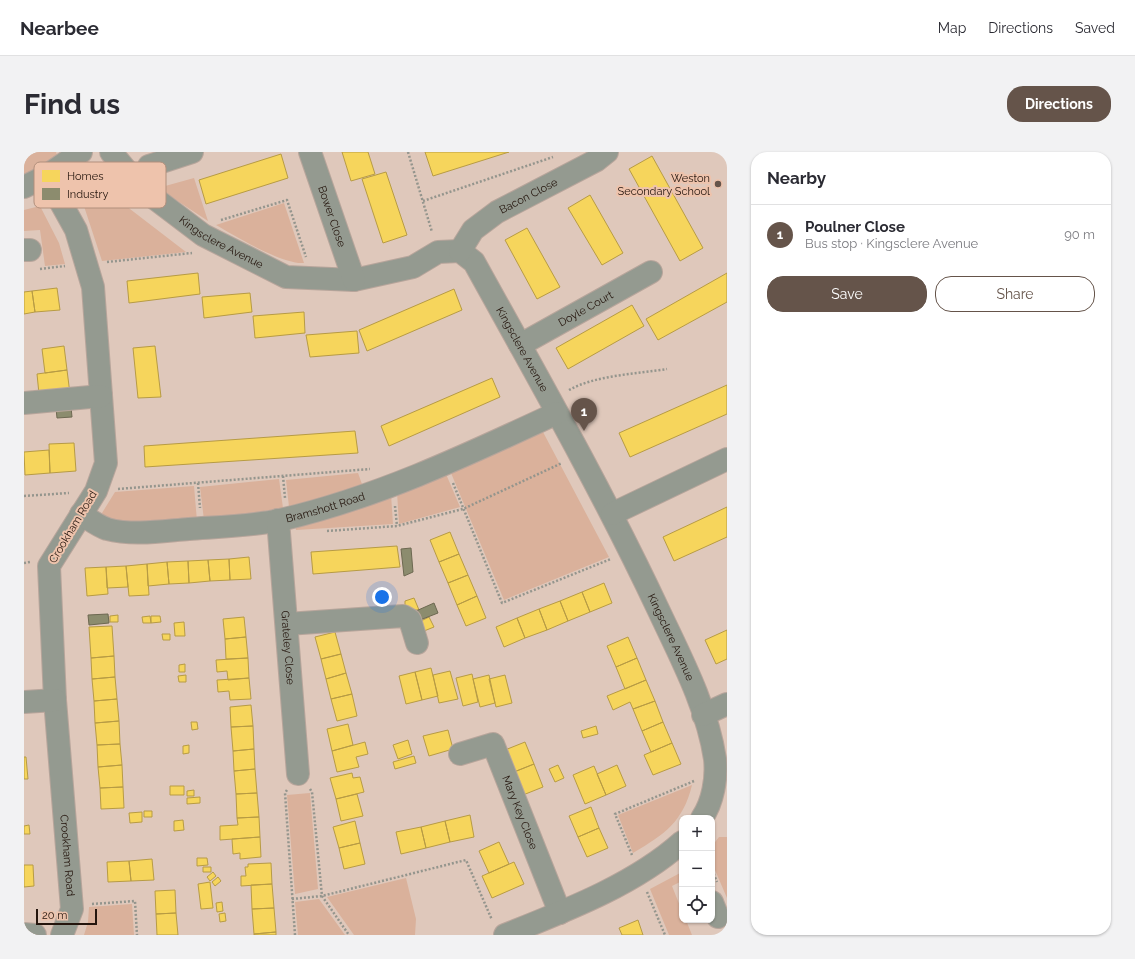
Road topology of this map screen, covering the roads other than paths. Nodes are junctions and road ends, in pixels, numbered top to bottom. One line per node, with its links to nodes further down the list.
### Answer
1 (81, 152): 6 (street)
2 (111, 152): 7 (street, Kingsclere Avenue)
3 (192, 152): 8 (street)
4 (310, 152): 15 (street, Bower Close)
5 (607, 152): 13 (street, Bacon Close)
6 (66, 162)
7 (119, 162)
8 (161, 162)
9 (34, 182): 10 (street)
10 (24, 187)
11 (166, 207): 15 (street, Kingsclere Avenue)
12 (64, 208): 17 (street, Crookham Road)
13 (460, 250): 15 (street, Kingsclere Avenue); 16 (street, Kingsclere Avenue)
14 (651, 272): 16 (street, Doyle Court)
15 (354, 280)
16 (520, 345): 19 (street, Kingsclere Avenue)
17 (101, 396): 18 (street); 21 (street, Crookham Road)
18 (24, 403)
19 (553, 407): 22 (street, Kingsclere Avenue); 23 (street, Bramshott Road)
20 (727, 459): 22 (street)
21 (81, 514): 23 (street, Bramshott Road); 26 (street, Crookham Road)
22 (612, 514): 29 (street, Kingsclere Avenue)
23 (278, 520): 24 (street, Grateley Close)
24 (287, 624): 25 (street); 31 (street, Grateley Close)
25 (417, 643)
26 (55, 700): 27 (street); 39 (street, Crookham Road)
27 (24, 702)
28 (727, 704): 29 (street)
29 (704, 715): 32 (street, Kingsclere Avenue)
30 (460, 754): 35 (street, Mary Key Close)
31 (298, 774)
32 (719, 783): 33 (street, Kingsclere Avenue)
33 (703, 815)
34 (679, 845): 35 (street)
35 (560, 913): 36 (street)
36 (499, 928)
37 (24, 934): 38 (street)
38 (34, 935)
39 (62, 935)

